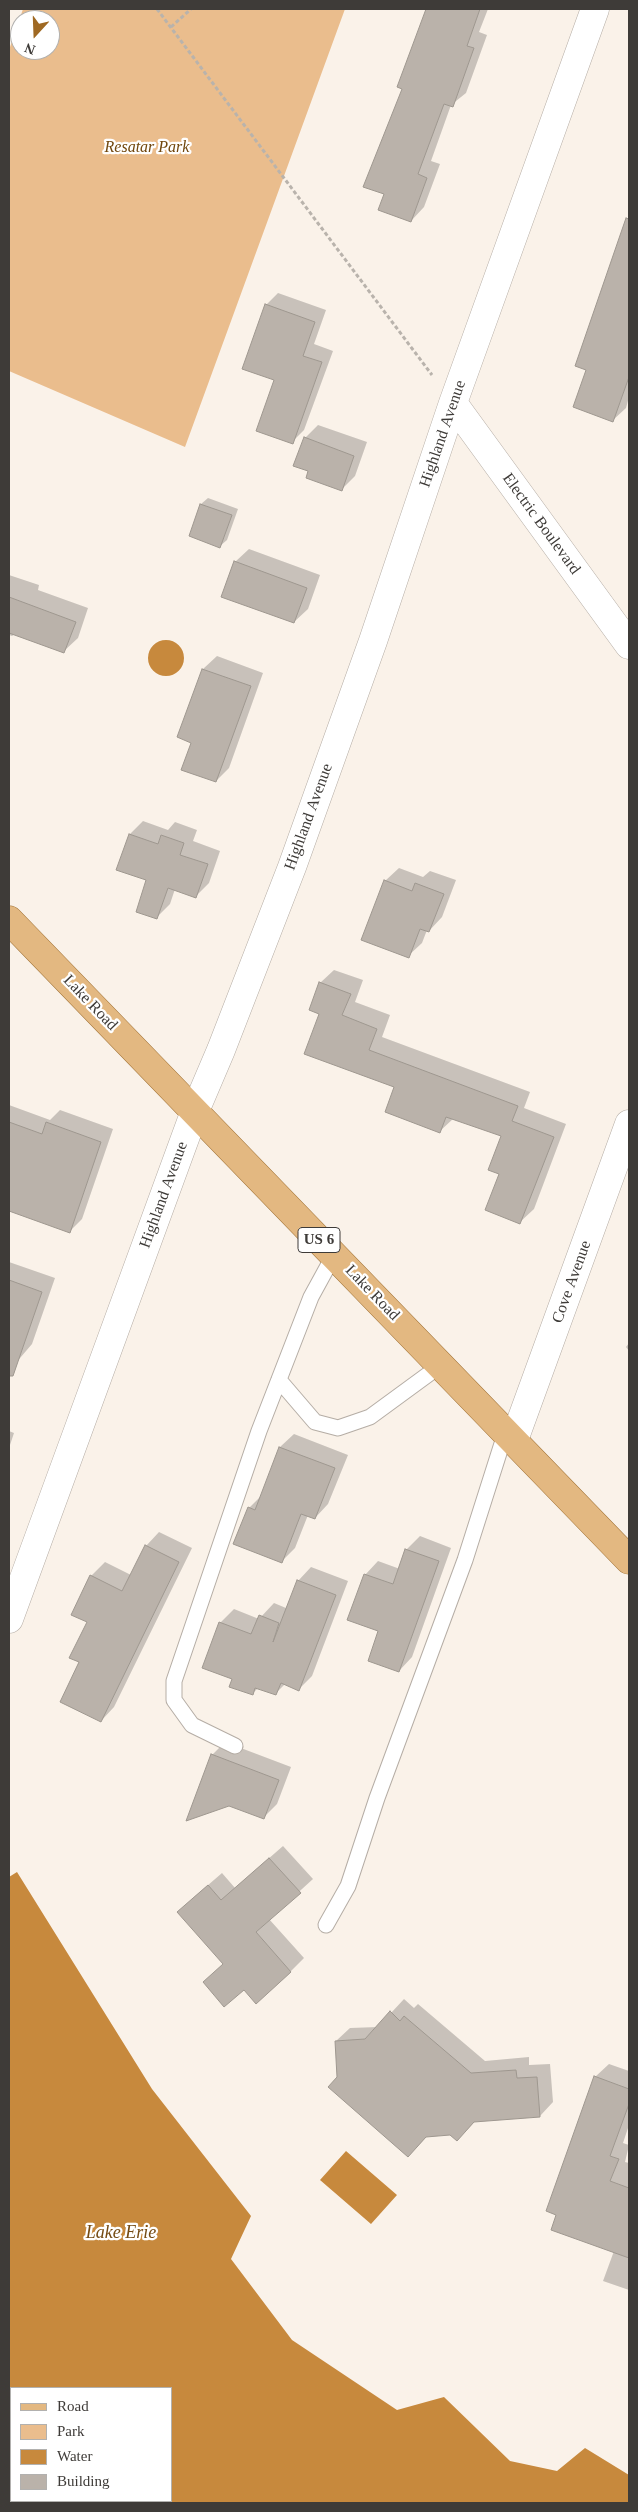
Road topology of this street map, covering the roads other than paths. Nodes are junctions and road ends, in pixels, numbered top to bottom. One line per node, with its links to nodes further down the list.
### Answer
1 (595, 9): 2 (street, Highland Avenue)
2 (453, 403): 3 (street, Electric Boulevard); 5 (street, Highland Avenue)
3 (629, 645)
4 (9, 920): 5 (main road, Lake Road / US 6)
5 (195, 1111): 7 (main road, Lake Road / US 6); 12 (street, Highland Avenue)
6 (629, 1124): 10 (street, Cove Avenue)
7 (334, 1255): 8 (main road, Lake Road / US 6); 9 (lane)
8 (441, 1365): 9 (lane); 10 (main road, Lake Road / US 6)
9 (279, 1380): 13 (lane)
10 (510, 1436): 11 (main road, Lake Road / US 6); 14 (lane)
11 (629, 1560)
12 (9, 1619)
13 (234, 1746)
14 (326, 1925)

